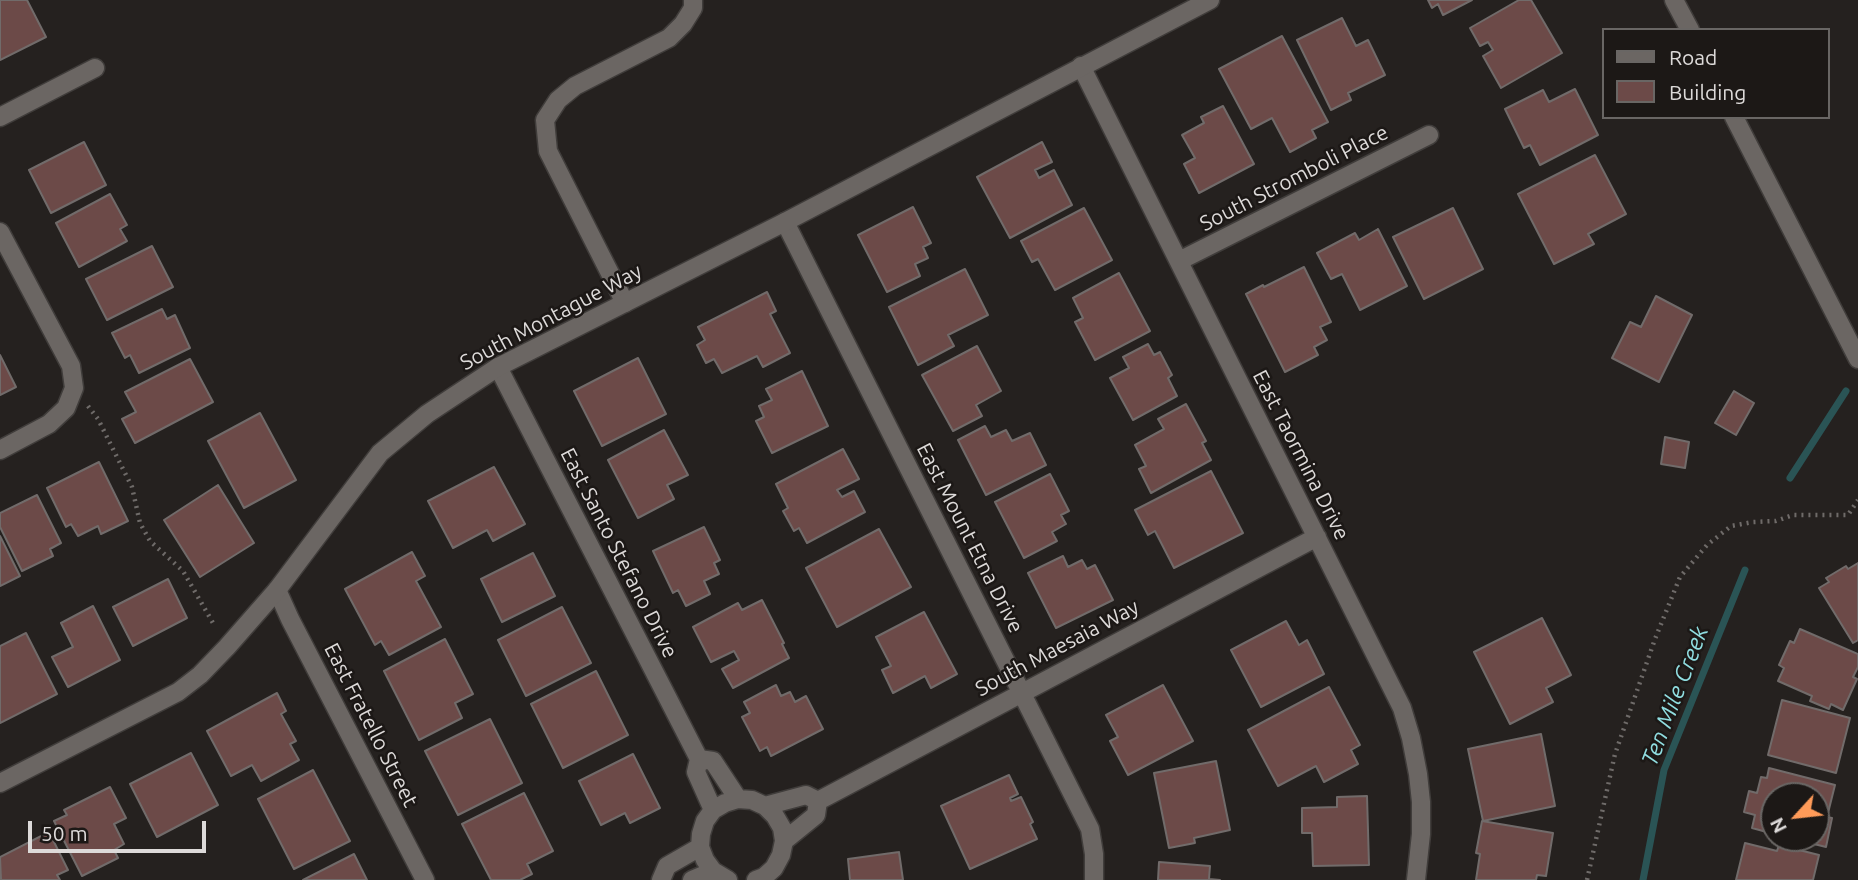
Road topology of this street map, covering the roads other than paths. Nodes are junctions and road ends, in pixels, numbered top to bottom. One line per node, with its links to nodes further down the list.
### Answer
1 (693, 0): 13 (street)
2 (1210, 0): 5 (street, South Montague Way)
3 (1674, 0): 4 (street)
4 (1688, 28)
5 (1081, 66): 10 (street, South Montague Way); 12 (street, East Taormina Drive)
6 (95, 68): 7 (street)
7 (0, 117)
8 (1735, 119): 14 (street)
9 (1429, 135): 12 (street, South Stromboli Place)
10 (785, 222): 13 (street, South Montague Way); 19 (street, East Mount Etna Drive)
11 (0, 232): 16 (street)
12 (1179, 261): 17 (street, East Taormina Drive)
13 (625, 303): 15 (street, South Montague Way)
14 (1858, 359)
15 (498, 368): 18 (street, South Montague Way); 20 (street, East Santo Stefano Drive)
16 (0, 450)
17 (1317, 537): 19 (street, South Maesaia Way); 35 (street, East Taormina Drive)
18 (277, 590): 21 (street, South Montague Way); 30 (street, East Fratello Street)
19 (1021, 692): 23 (street, South Maesaia Way); 34 (street, East Mount Etna Drive)
20 (699, 759): 22 (street, East Santo Stefano Drive); 25 (street, East Santo Stefano Drive)
21 (0, 783)
22 (738, 799): 24 (street); 25 (street)
23 (818, 801): 24 (street, South Maesaia Way); 26 (street, South Maesaia Way)
24 (765, 806): 26 (street)
25 (713, 810): 27 (street)
26 (784, 841): 28 (street)
27 (700, 847): 29 (street); 31 (street)
28 (777, 874): 33 (street)
29 (720, 876): 32 (street)
30 (425, 880)
31 (661, 880)
32 (692, 880)
33 (756, 880)
34 (1094, 880)
35 (1416, 880)

